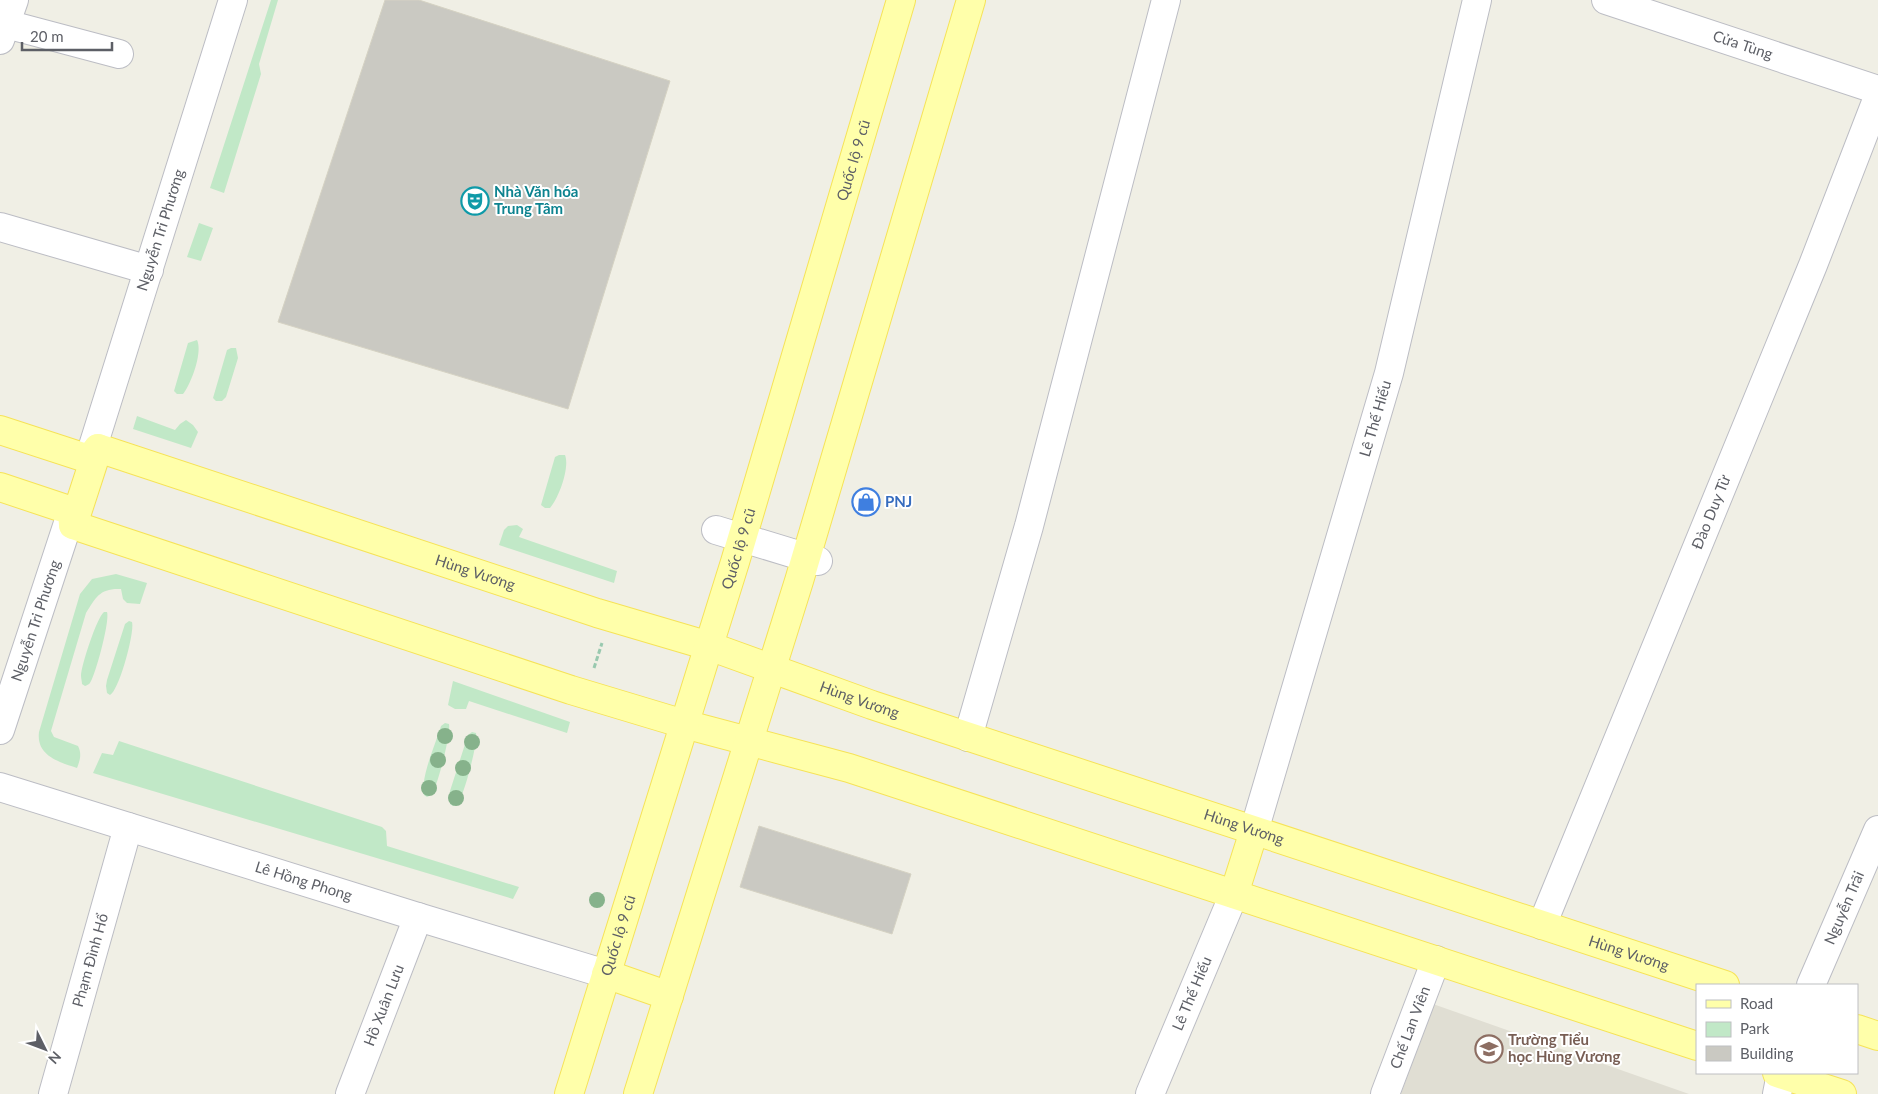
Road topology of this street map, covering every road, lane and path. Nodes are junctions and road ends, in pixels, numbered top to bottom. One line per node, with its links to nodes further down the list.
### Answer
1 (234, 0): 12 (street, Nguyễn Tri Phương)
2 (901, 0): 18 (main road, Quốc lộ 9 cũ)
3 (971, 0): 19 (main road)
4 (1166, 0): 26 (street)
5 (1477, 0): 31 (street, Lê Thế Hiếu)
6 (1606, 0): 9 (street, Cửa Tùng)
7 (7, 22): 8 (street)
8 (119, 54)
9 (1878, 90)
10 (1878, 97): 34 (street, Đào Duy Từ)
11 (0, 227): 12 (street)
12 (149, 270): 14 (street, Nguyễn Tri Phương)
13 (0, 430): 14 (main road, Hùng Vương)
14 (93, 454): 16 (main road); 20 (main road, Hùng Vương)
15 (0, 487): 16 (main road)
16 (73, 518): 23 (main road); 25 (street, Nguyễn Tri Phương)
17 (716, 530): 18 (street)
18 (742, 538): 19 (street); 21 (main road, Quốc lộ 9 cũ)
19 (812, 559): 22 (main road)
20 (611, 618): 21 (main road, Hùng Vương); 23 (path)
21 (709, 646): 22 (main road, Hùng Vương); 24 (main road, Quốc lộ 9 cũ)
22 (771, 669): 26 (main road, Hùng Vương); 27 (main road)
23 (585, 694): 24 (main road)
24 (684, 724): 27 (main road); 36 (main road, Quốc lộ 9 cũ)
25 (0, 730)
26 (968, 737): 31 (main road, Hùng Vương)
27 (749, 741): 32 (main road); 39 (main road)
28 (0, 787): 29 (street, Lê Hồng Phong)
29 (128, 827): 33 (street, Lê Hồng Phong); 44 (street, Phạm Đình Hổ)
30 (1878, 830): 38 (street, Nguyễn Trãi)
31 (1254, 831): 32 (main road); 34 (main road, Hùng Vương)
32 (1234, 894): 35 (main road); 48 (street, Lê Thế Hiếu)
33 (418, 917): 36 (street, Lê Hồng Phong); 45 (street, Hồ Xuân Lưu)
34 (1542, 925): 37 (main road, Hùng Vương)
35 (1436, 960): 42 (main road); 49 (street, Chế Lan Viên)
36 (606, 974): 39 (main road); 46 (main road, Quốc lộ 9 cũ)
37 (1722, 984)
38 (1811, 984)
39 (669, 996): 47 (main road)
40 (1858, 1029): 41 (main road)
41 (1878, 1036)
42 (1696, 1046)
43 (1779, 1078): 50 (main road)
44 (53, 1094)
45 (350, 1094)
46 (569, 1094)
47 (638, 1094)
48 (1150, 1094)
49 (1385, 1094)
50 (1842, 1094)

